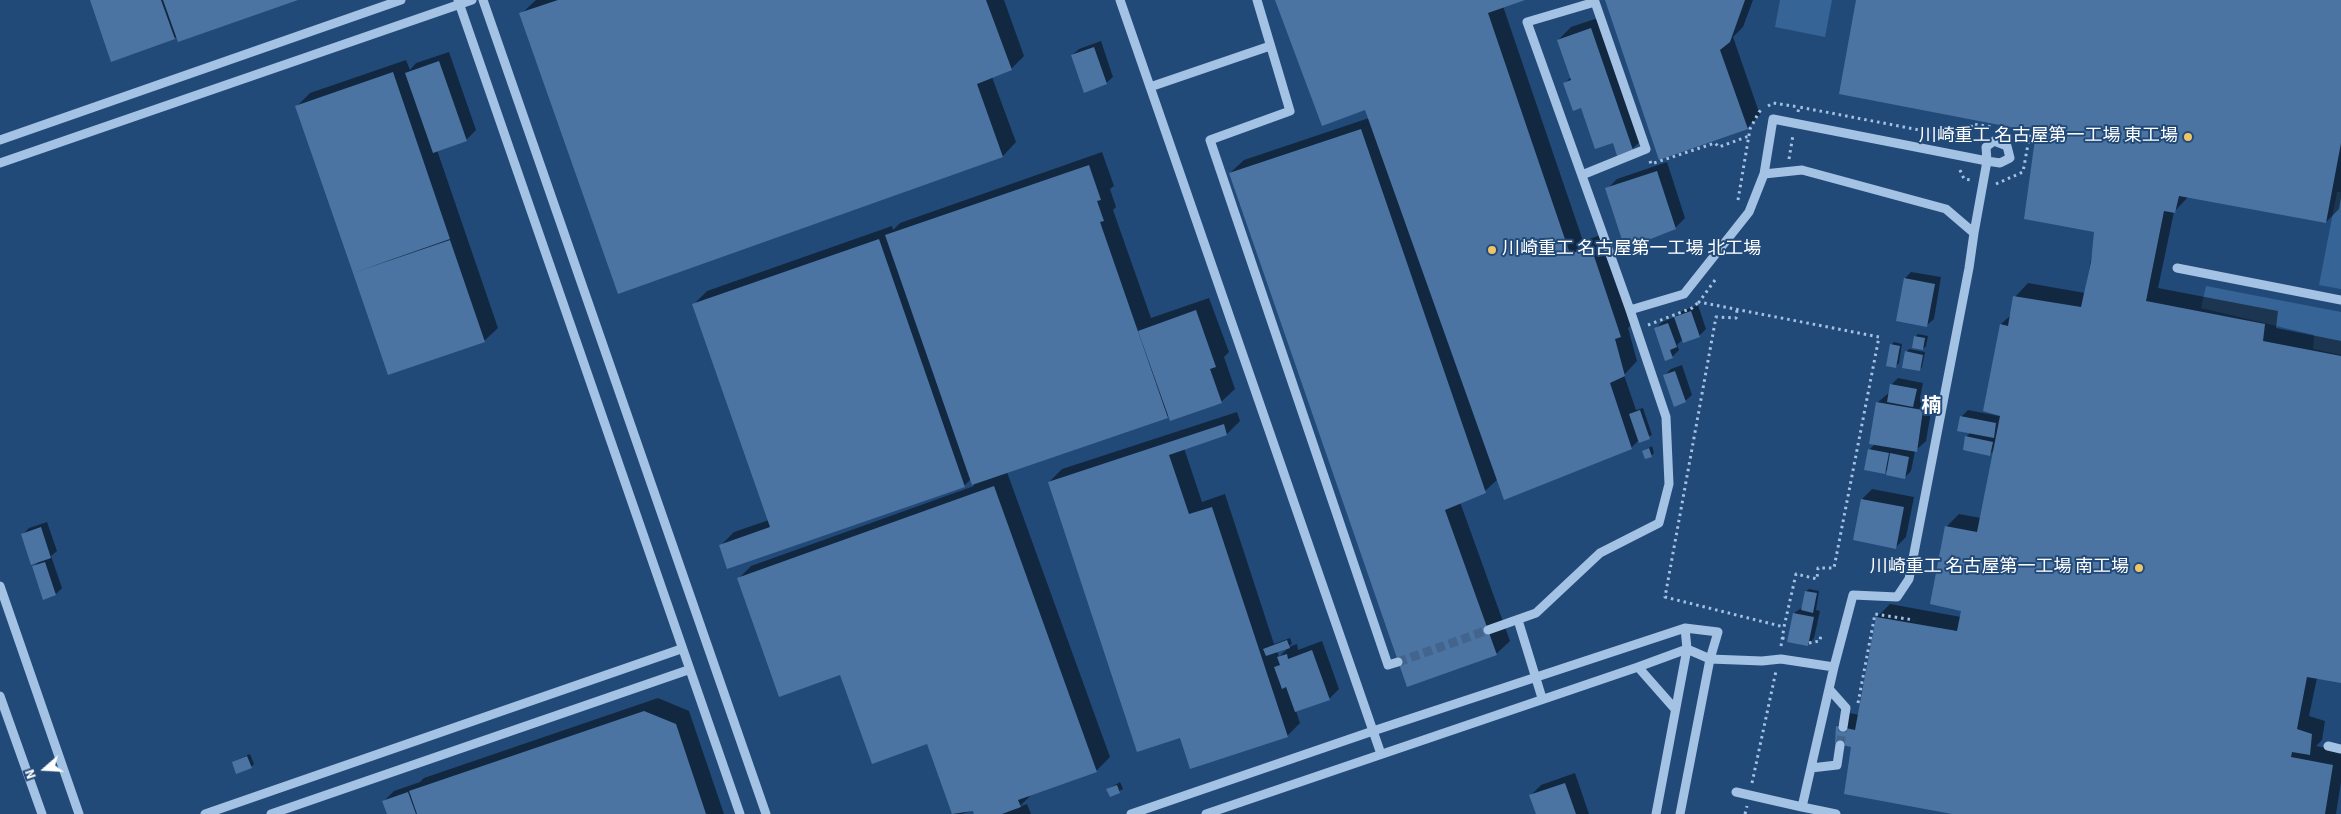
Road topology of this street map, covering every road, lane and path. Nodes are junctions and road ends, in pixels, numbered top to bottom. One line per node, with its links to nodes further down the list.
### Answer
1 (401, 0): 13 (street)
2 (472, 0): 6 (street)
3 (483, 0): 66 (street)
4 (1120, 0): 8 (street)
5 (1257, 0): 7 (street)
6 (459, 2): 15 (street); 37 (street)
7 (1270, 46): 8 (street); 41 (street)
8 (1150, 87): 52 (street)
9 (1796, 123): 10 (path); 18 (street); 20 (street); 20 (path)
10 (1793, 135): 12 (path); 17 (path)
11 (1749, 136): 14 (path)
12 (1803, 137)
13 (0, 140)
14 (1646, 149): 19 (street); 19 (street)
15 (0, 163)
16 (1957, 164): 20 (path)
17 (1786, 172): 18 (street); 21 (street)
18 (1764, 174): 25 (street)
19 (1582, 176): 25 (street)
20 (1983, 182): 21 (street)
21 (1974, 232): 42 (street)
22 (2177, 268): 24 (street)
23 (1716, 278): 26 (path)
24 (2341, 300)
25 (1630, 310): 28 (street)
26 (1736, 310): 30 (path); 30 (path)
27 (0, 586): 62 (street)
28 (1518, 620): 32 (street); 45 (street)
29 (1914, 620): 49 (path)
30 (1784, 627): 34 (path)
31 (1685, 628): 38 (street); 39 (street); 45 (street)
32 (1488, 630)
33 (1821, 634): 36 (path)
34 (1782, 638): 35 (path); 40 (path)
35 (1788, 639)
36 (1809, 643)
37 (681, 649): 44 (street); 63 (street)
38 (1687, 649): 39 (street); 43 (street); 50 (street)
39 (1710, 659): 40 (street); 70 (street)
40 (1778, 661): 42 (street); 59 (path)
41 (1398, 662)
42 (1834, 667): 46 (street)
43 (1638, 668): 48 (street); 50 (street)
44 (688, 670): 64 (street); 65 (street)
45 (1536, 677): 48 (street); 52 (street)
46 (1830, 690): 49 (street); 57 (street)
47 (0, 696): 61 (street)
48 (1542, 698): 56 (street)
49 (1846, 708): 51 (street)
50 (1675, 709): 69 (street)
51 (1843, 727)
52 (1373, 730): 56 (street); 67 (street)
53 (1840, 744): 57 (street)
54 (2328, 746): 55 (street)
55 (2341, 748)
56 (1381, 754): 68 (street)
57 (1812, 768): 60 (street)
58 (1736, 792): 59 (street)
59 (1750, 795): 60 (street); 71 (path)
60 (1802, 807): 72 (street)
61 (42, 814)
62 (79, 814)
63 (205, 814)
64 (271, 814)
65 (740, 814)
66 (766, 814)
67 (1131, 814)
68 (1206, 814)
69 (1656, 814)
70 (1680, 814)
71 (1746, 814)
72 (1836, 814)

